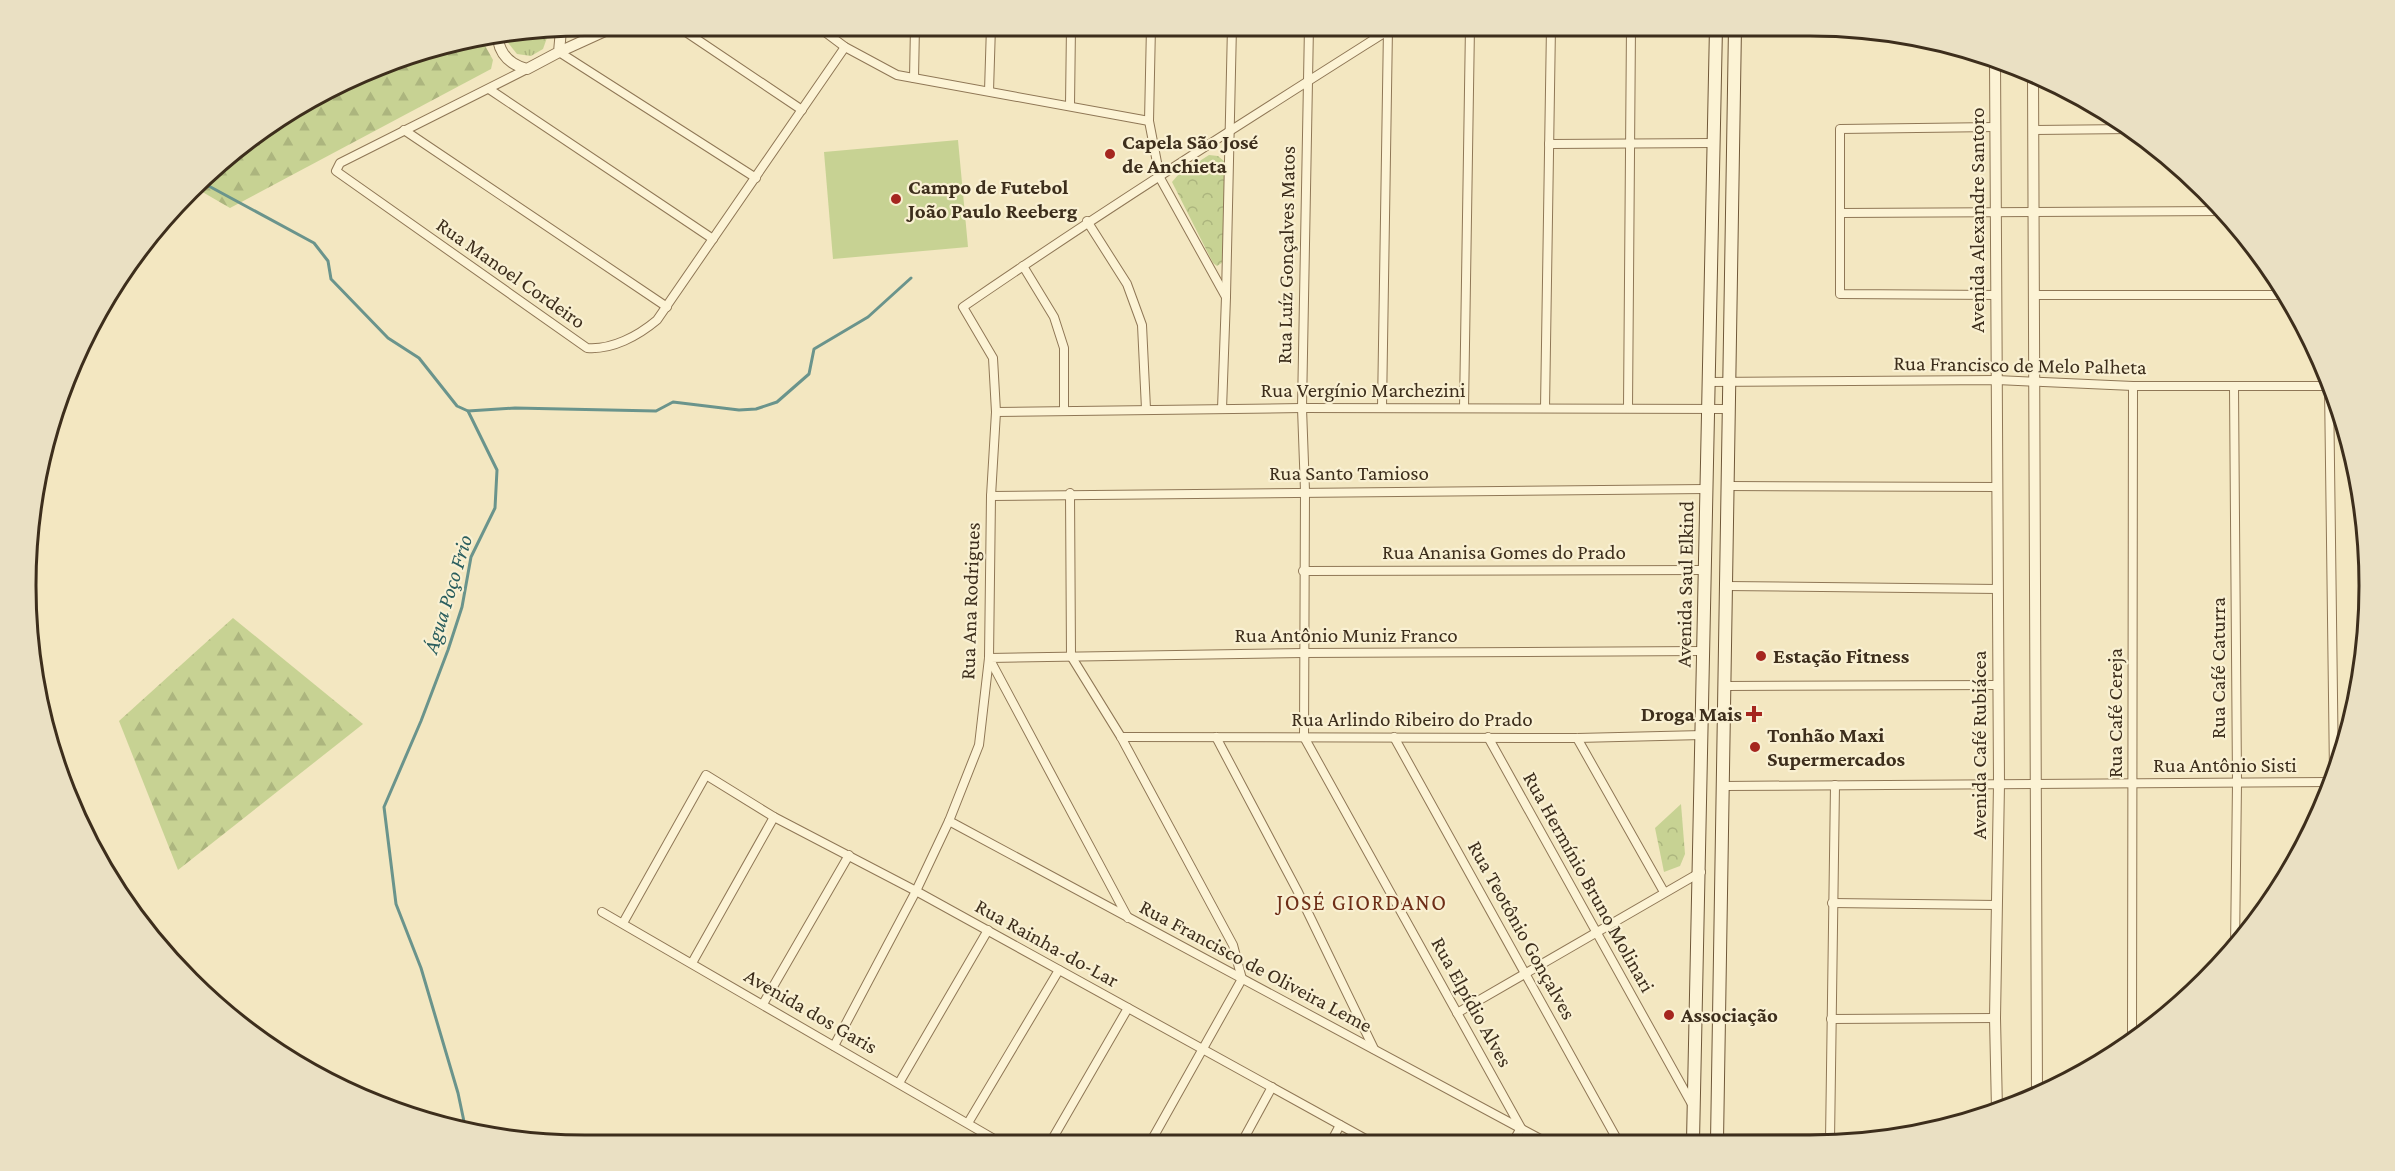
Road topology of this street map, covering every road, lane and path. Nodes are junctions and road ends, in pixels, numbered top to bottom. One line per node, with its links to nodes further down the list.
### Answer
1 (594, 36): 20 (street)
2 (692, 36): 31 (street)
3 (830, 36): 19 (street)
4 (915, 36): 25 (street)
5 (990, 36): 29 (street)
6 (1071, 36): 30 (street)
7 (1151, 36): 32 (street)
8 (1232, 36): 37 (street)
9 (1309, 36): 26 (street, Rua Luíz Gonçalves Matos)
10 (1378, 36): 26 (street)
11 (1390, 36): 63 (street)
12 (1470, 36): 64 (street)
13 (1551, 36): 39 (street)
14 (1631, 36): 40 (street)
15 (1716, 36): 21 (main road, Avenida Saul Elkind)
16 (1735, 36): 22 (main road, Avenida Saul Elkind)
17 (560, 37): 20 (street)
18 (499, 43): 24 (street)
19 (845, 47): 25 (street); 31 (street, Rua Manoel Cordeiro)
20 (559, 52): 24 (street); 41 (street)
21 (1715, 63): 22 (main road); 38 (main road, Avenida Saul Elkind)
22 (1735, 65): 57 (main road, Avenida Saul Elkind)
23 (1995, 68): 33 (street, Avenida Alexandre Santoro)
24 (527, 69): 28 (street)
25 (914, 78): 29 (street)
26 (1307, 82): 37 (street); 62 (street, Rua Luíz Gonçalves Matos)
27 (2033, 84): 36 (street)
28 (489, 88): 35 (street); 48 (street)
29 (989, 91): 30 (street)
30 (1070, 105): 32 (street)
31 (802, 110): 41 (street, Rua Manoel Cordeiro)
32 (1149, 121): 42 (street)
33 (1995, 127): 44 (street, Avenida Alexandre Santoro); 45 (street)
34 (2115, 129): 36 (street)
35 (404, 130): 54 (street); 54 (street, Rua Manoel Cordeiro)
36 (2034, 130): 46 (street)
37 (1230, 131): 42 (street); 53 (street)
38 (1714, 142): 40 (street); 56 (main road, Avenida Saul Elkind)
39 (1549, 144): 40 (street); 65 (street)
40 (1631, 144): 66 (street)
41 (756, 178): 48 (street, Rua Manoel Cordeiro)
42 (1160, 178): 47 (street); 53 (street)
43 (2212, 211): 46 (street)
44 (1996, 212): 45 (street); 46 (street); 50 (street, Avenida Alexandre Santoro)
45 (1840, 213): 50 (street)
46 (2034, 213): 51 (street)
47 (1088, 221): 49 (street); 67 (street)
48 (713, 239): 54 (street, Rua Manoel Cordeiro)
49 (1023, 266): 71 (street); 73 (street, Rua Ana Rodrigues)
50 (1997, 295): 55 (street, Avenida Alexandre Santoro)
51 (2035, 295): 52 (street); 58 (street)
52 (2275, 295)
53 (1226, 297): 68 (street)
54 (667, 307)
55 (1997, 380): 57 (street, Rua Francisco de Melo Palheta); 58 (street, Rua Francisco de Melo Palheta); 75 (street, Avenida Café Rubiácea)
56 (1708, 382): 57 (street, Rua Francisco de Melo Palheta); 69 (main road, Avenida Saul Elkind)
57 (1730, 382): 70 (main road, Avenida Saul Elkind)
58 (2035, 382): 59 (street, Rua Francisco de Melo Palheta); 102 (street)
59 (2133, 386): 61 (street, Rua Francisco de Melo Palheta); 99 (street, Rua Café Cereja)
60 (2321, 386): 61 (street, Rua Francisco de Melo Palheta)
61 (2234, 387): 100 (street, Rua Café Caturra)
62 (1302, 408): 63 (street, Rua Vergínio Marchezini); 68 (street, Rua Vergínio Marchezini); 77 (street, Rua Luíz Gonçalves Matos)
63 (1382, 408): 64 (street, Rua Vergínio Marchezini)
64 (1464, 408): 65 (street, Rua Vergínio Marchezini)
65 (1545, 408): 66 (street, Rua Vergínio Marchezini)
66 (1628, 408): 69 (street, Rua Vergínio Marchezini)
67 (1146, 409): 68 (street, Rua Vergínio Marchezini); 71 (street, Rua Vergínio Marchezini)
68 (1222, 409)
69 (1708, 409): 70 (street, Rua Vergínio Marchezini); 76 (main road, Avenida Saul Elkind)
70 (1729, 409): 74 (main road, Avenida Saul Elkind)
71 (1064, 410): 73 (street, Rua Vergínio Marchezini)
72 (2330, 410): 97 (street)
73 (996, 412): 79 (street, Rua Ana Rodrigues)
74 (1728, 486): 75 (street); 82 (main road, Avenida Saul Elkind)
75 (1998, 487): 83 (street, Avenida Café Rubiácea)
76 (1706, 489): 77 (street, Rua Santo Tamioso); 80 (main road, Avenida Saul Elkind)
77 (1305, 491): 78 (street, Rua Santo Tamioso); 81 (street, Rua Luíz Gonçalves Matos)
78 (1070, 493): 79 (street, Rua Santo Tamioso); 86 (street)
79 (991, 496): 87 (street, Rua Ana Rodrigues)
80 (1705, 570): 81 (street, Rua Ananisa Gomes do Prado); 84 (main road, Avenida Saul Elkind)
81 (1304, 571): 85 (street, Rua Luíz Gonçalves Matos)
82 (1726, 586): 83 (street); 89 (main road, Avenida Saul Elkind)
83 (1998, 588): 88 (street, Avenida Café Rubiácea)
84 (1703, 651): 85 (street, Rua Antônio Muniz Franco); 90 (main road, Avenida Saul Elkind)
85 (1303, 653): 86 (street, Rua Antônio Muniz Franco); 93 (street, Rua Luíz Gonçalves Matos)
86 (1071, 656): 87 (street, Rua Antônio Muniz Franco); 91 (street)
87 (989, 658): 106 (street, Rua Ana Rodrigues); 114 (street)
88 (1999, 685): 89 (street); 101 (street, Avenida Café Rubiácea)
89 (1725, 686): 104 (main road, Avenida Saul Elkind)
90 (1703, 735): 96 (street, Rua Arlindo Ribeiro do Prado); 108 (main road, Avenida Saul Elkind)
91 (1121, 737): 92 (street, Rua Arlindo Ribeiro do Prado); 122 (street)
92 (1216, 737): 93 (street, Rua Arlindo Ribeiro do Prado); 131 (street)
93 (1304, 737): 94 (street, Rua Arlindo Ribeiro do Prado); 125 (street, Rua Elpídio Alves)
94 (1394, 737): 95 (street, Rua Arlindo Ribeiro do Prado); 121 (street, Rua Teotônio Gonçalves)
95 (1488, 737): 96 (street, Rua Arlindo Ribeiro do Prado); 117 (street, Rua Hermínio Bruno Molinari)
96 (1577, 738): 110 (street)
97 (2334, 749)
98 (2322, 782): 100 (street, Rua Antônio Sisti)
99 (2132, 783): 100 (street, Rua Antônio Sisti); 102 (street, Rua Antônio Sisti); 128 (street, Rua Café Cereja)
100 (2237, 783): 118 (street, Rua Café Caturra)
101 (1999, 784): 102 (street, Rua Antônio Sisti); 103 (street, Rua Antônio Sisti); 112 (street, Avenida Café Rubiácea)
102 (2034, 784): 133 (street)
103 (1835, 785): 104 (street, Rua Antônio Sisti); 111 (street)
104 (1723, 786): 151 (main road, Avenida Saul Elkind)
105 (774, 817): 107 (street, Rua Rainha-do-Lar); 115 (street, Rua Rainha-do-Lar); 119 (street)
106 (949, 821): 109 (street, Rua Ana Rodrigues); 114 (street, Rua Francisco de Oliveira Leme)
107 (849, 855): 109 (street, Rua Rainha-do-Lar); 123 (street)
108 (1701, 872): 110 (street); 136 (main road, Avenida Saul Elkind)
109 (916, 891): 116 (street, Rua Rainha-do-Lar); 129 (street, Rua Ana Rodrigues)
110 (1664, 892): 117 (street)
111 (1832, 903): 112 (street); 127 (street)
112 (1996, 905): 126 (street, Avenida Café Rubiácea)
113 (602, 912): 115 (street, Avenida dos Garis)
114 (1128, 918): 122 (street, Rua Francisco de Oliveira Leme)
115 (623, 923): 119 (street, Avenida dos Garis)
116 (988, 930): 120 (street, Rua Rainha-do-Lar); 132 (street)
117 (1596, 931): 121 (street); 136 (street, Rua Hermínio Bruno Molinari)
118 (2235, 932)
119 (692, 963): 123 (street, Avenida dos Garis)
120 (1059, 970): 124 (street, Rua Rainha-do-Lar); 137 (street)
121 (1526, 972): 125 (street); 149 (street, Rua Teotônio Gonçalves)
122 (1242, 979): 130 (street); 131 (street, Rua Francisco de Oliveira Leme)
123 (763, 1004): 129 (street, Avenida dos Garis)
124 (1128, 1008): 130 (street, Rua Rainha-do-Lar); 142 (street)
125 (1457, 1013): 139 (street, Rua Elpídio Alves)
126 (1995, 1018): 127 (street); 135 (street, Avenida Café Rubiácea)
127 (1831, 1019): 140 (street)
128 (2132, 1030)
129 (834, 1046): 132 (street, Avenida dos Garis)
130 (1201, 1047): 134 (street, Rua Rainha-do-Lar); 143 (street)
131 (1375, 1050): 139 (street, Rua Francisco de Oliveira Leme)
132 (899, 1083): 137 (street, Avenida dos Garis)
133 (2037, 1085)
134 (1272, 1087): 138 (street, Rua Rainha-do-Lar); 144 (street)
135 (1997, 1102)
136 (1694, 1106): 150 (main road, Avenida Saul Elkind)
137 (968, 1123): 141 (street, Avenida dos Garis)
138 (1340, 1125): 145 (street); 146 (street, Rua Rainha-do-Lar)
139 (1521, 1128): 147 (street); 148 (street, Rua Francisco de Oliveira Leme)
140 (1830, 1134)
141 (988, 1135)
142 (1055, 1135)
143 (1154, 1135)
144 (1246, 1135)
145 (1335, 1135)
146 (1358, 1135)
147 (1518, 1135)
148 (1534, 1135)
149 (1614, 1135)
150 (1693, 1135)
151 (1717, 1135)

